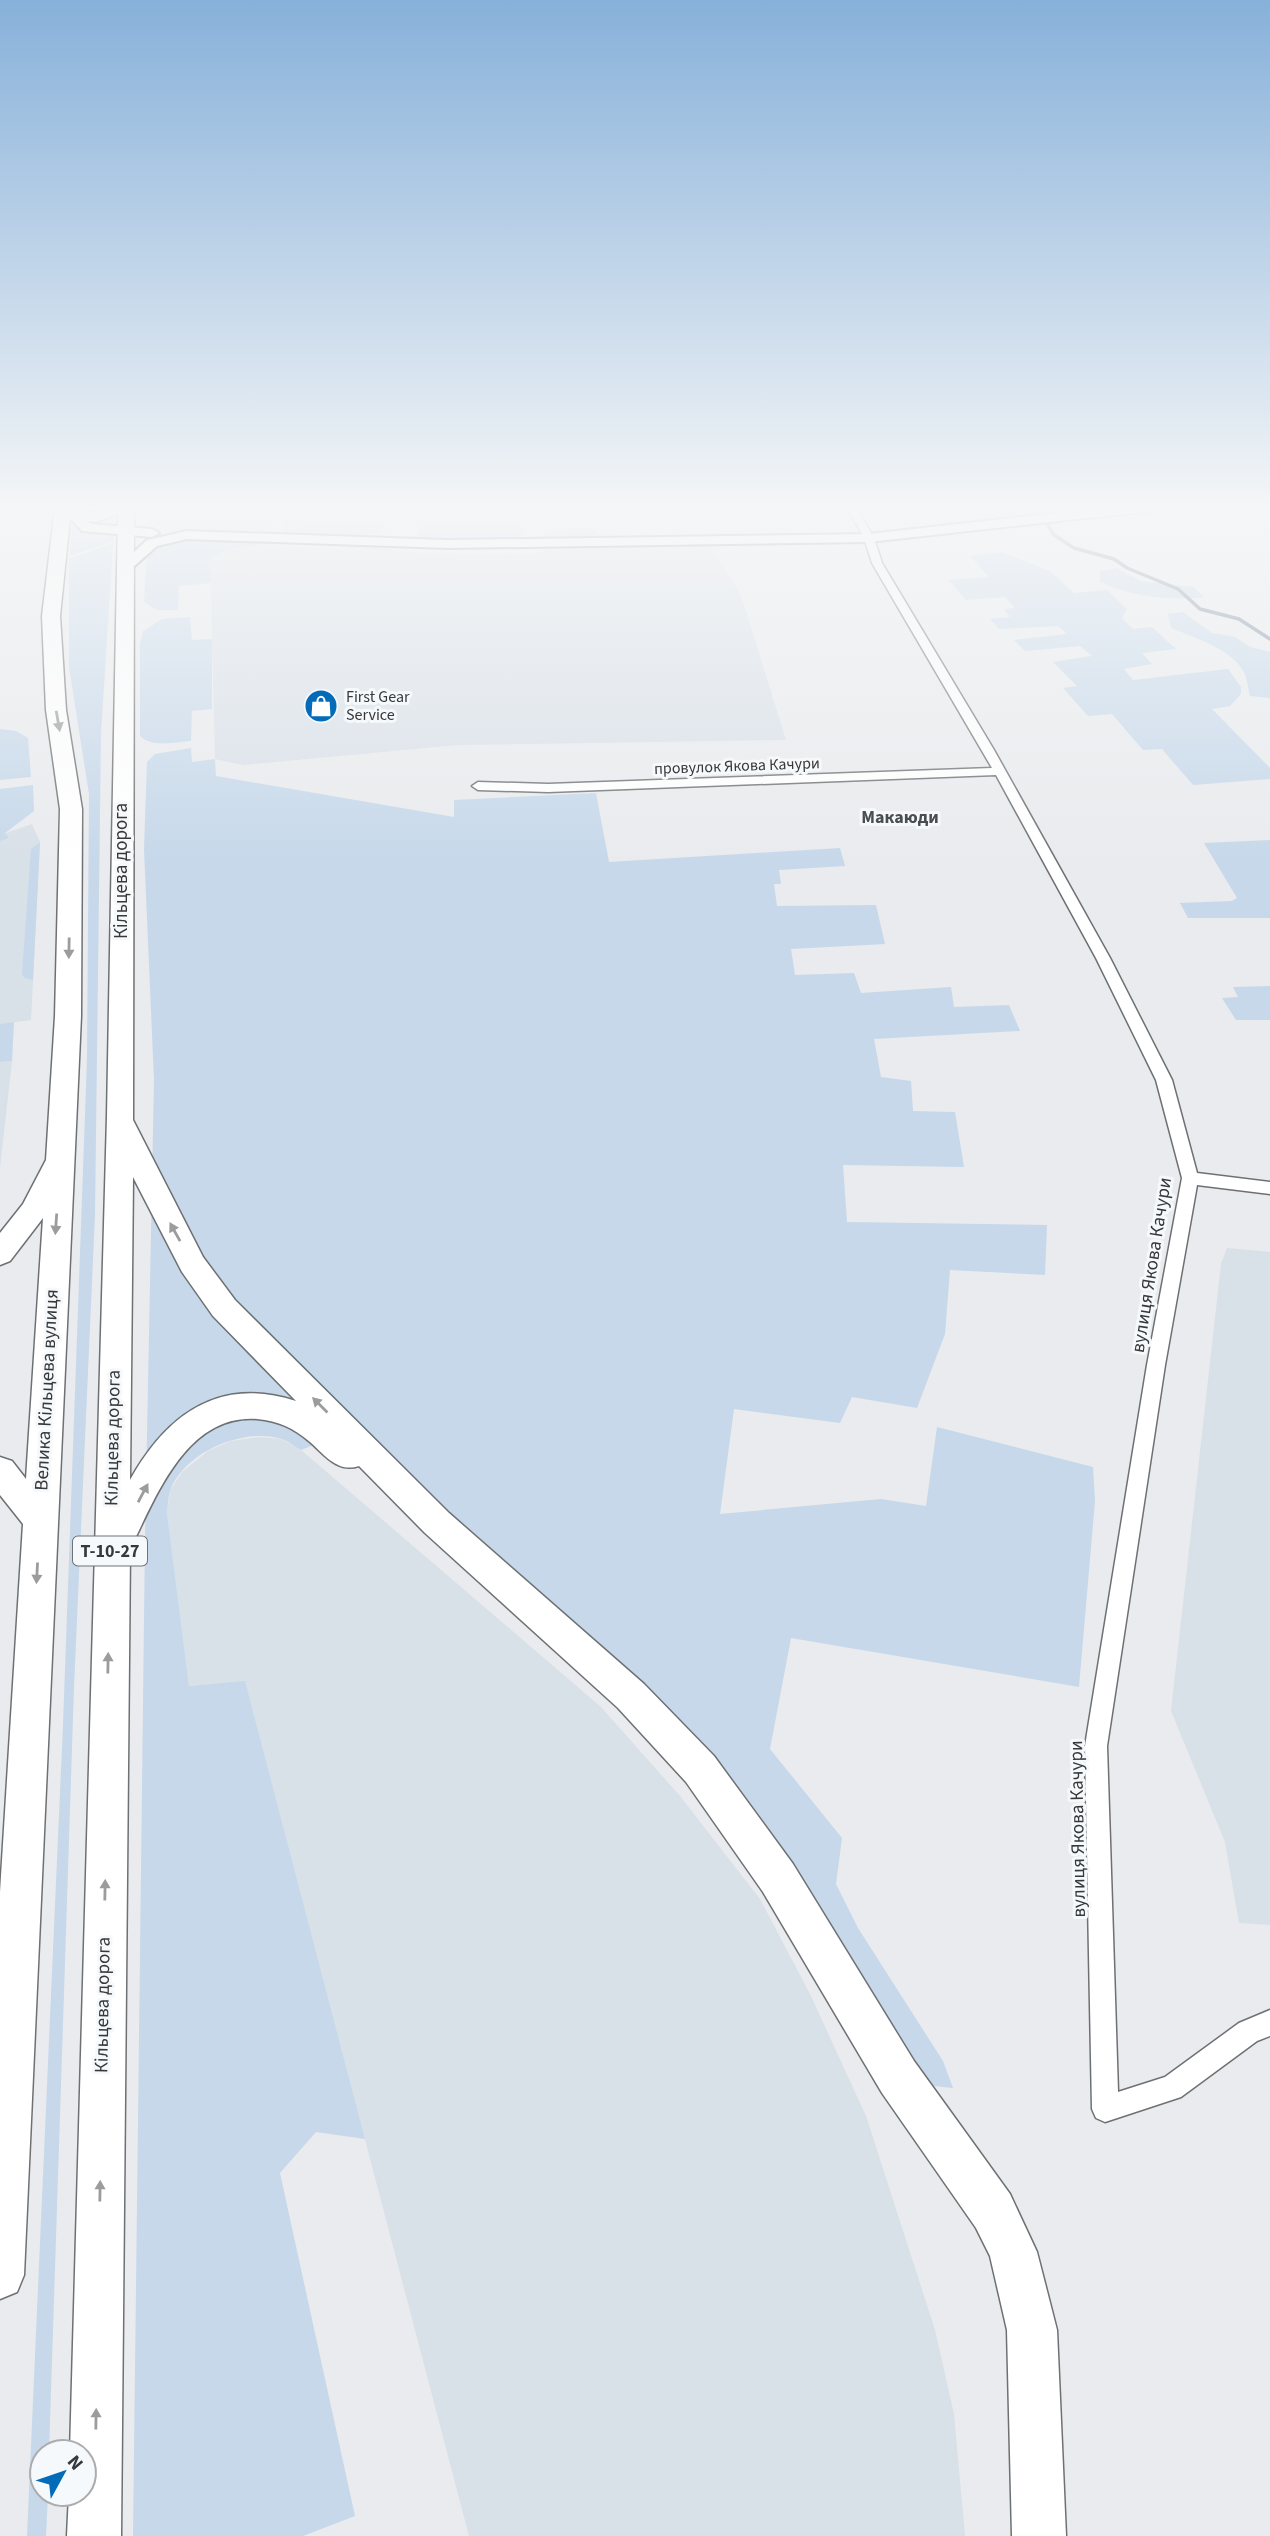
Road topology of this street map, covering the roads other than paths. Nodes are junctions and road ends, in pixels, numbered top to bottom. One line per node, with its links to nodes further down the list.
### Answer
1 (51, 625): 7 (highway, Велика Кільцева вулиця, one-way to 7)
2 (125, 625): 6 (highway, Кільцева дорога / Т-10-27)
3 (913, 625): 4 (street, вулиця Якова Качури)
4 (998, 771): 5 (street, провулок Якова Качури); 8 (street, вулиця Якова Качури)
5 (478, 786)
6 (120, 1116): 13 (highway, one-way to 6); 14 (highway, Кільцева дорога / Т-10-27)
7 (62, 1151): 10 (highway); 12 (highway, Велика Кільцева вулиця, one-way to 12)
8 (1190, 1178): 9 (street); 15 (street, вулиця Якова Качури)
9 (1270, 1188)
10 (0, 1254)
11 (0, 1471): 12 (highway)
12 (40, 1520): 16 (highway, Велика Кільцева вулиця, one-way to 16)
13 (438, 1523): 14 (highway, one-way to 13); 18 (highway)
14 (110, 1553): 17 (highway, Кільцева дорога / Т-10-27, one-way to 14)
15 (1270, 2023)
16 (0, 2275)
17 (94, 2536)
18 (1039, 2536)

